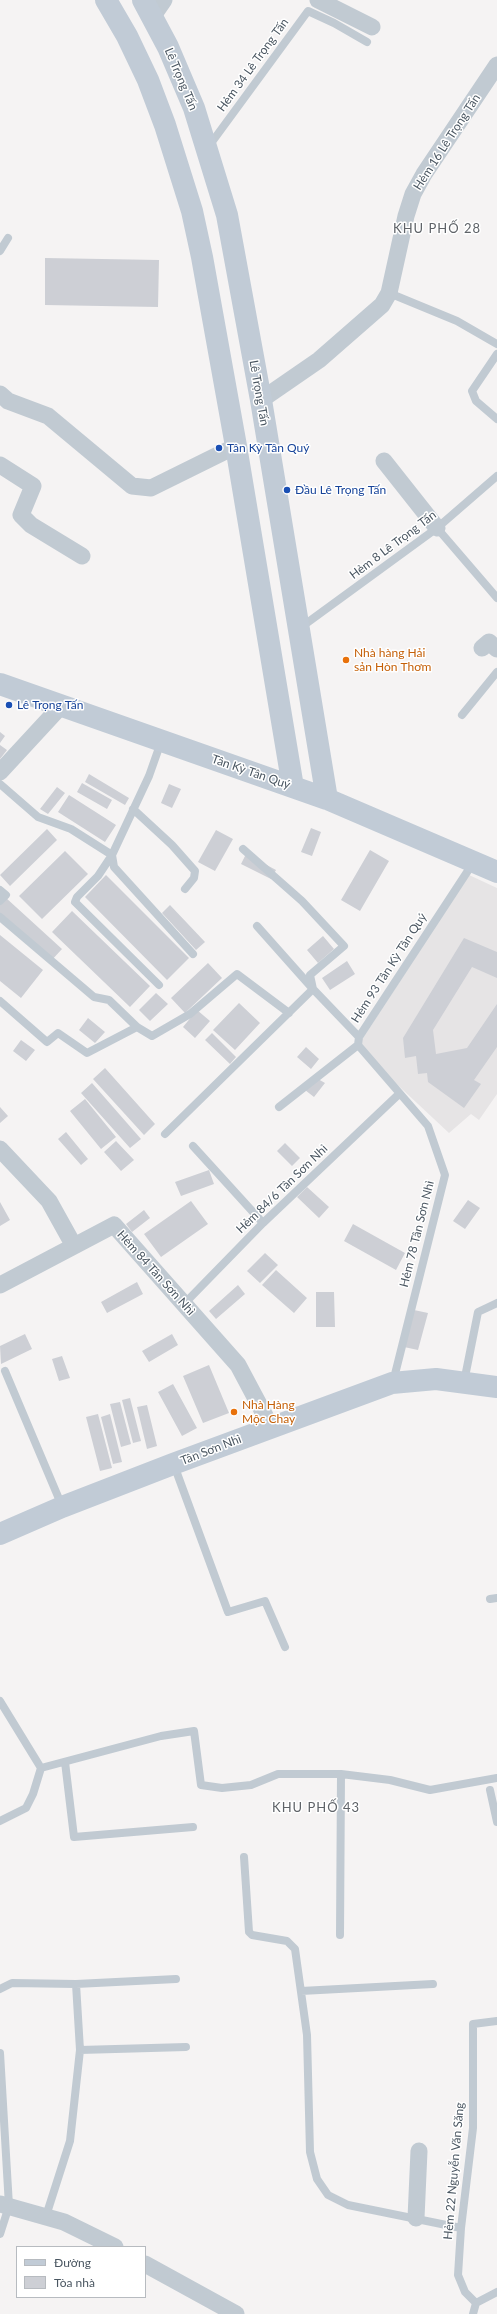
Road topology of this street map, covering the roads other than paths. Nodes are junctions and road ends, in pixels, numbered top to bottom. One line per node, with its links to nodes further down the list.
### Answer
1 (106, 0): 15 (main road)
2 (318, 0): 4 (street)
3 (153, 6): 6 (main road, Lê Trọng Tấn)
4 (370, 34): 6 (lane, Hẻm 34 Lê Trọng Tấn)
5 (497, 65): 9 (street, Hẻm 16 Lê Trọng Tấn)
6 (208, 148): 13 (main road, Lê Trọng Tấn)
7 (8, 238): 8 (lane)
8 (0, 251)
9 (389, 293): 10 (lane); 13 (street, Hẻm 16 Lê Trọng Tấn)
10 (497, 344)
11 (497, 354): 14 (lane)
12 (0, 394): 15 (street)
13 (261, 400): 22 (main road, Lê Trọng Tấn)
14 (497, 419)
15 (236, 446): 30 (main road)
16 (384, 461): 19 (street)
17 (0, 465): 20 (street)
18 (497, 476): 19 (lane, Hẻm 8 Lê Trọng Tấn)
19 (437, 528): 21 (lane); 22 (lane, Hẻm 8 Lê Trọng Tấn)
20 (82, 556)
21 (497, 598)
22 (299, 630): 31 (main road, Lê Trọng Tấn)
23 (497, 672): 26 (lane)
24 (0, 684): 25 (main road, Tân Kỳ Tân Quý)
25 (61, 706): 27 (main road, Tân Kỳ Tân Quý); 28 (street)
26 (462, 715)
27 (162, 741): 30 (main road, Tân Kỳ Tân Quý); 32 (lane)
28 (0, 772)
29 (0, 784): 34 (lane)
30 (293, 787): 31 (main road, Tân Kỳ Tân Quý)
31 (327, 799): 35 (main road, Tân Kỳ Tân Quý)
32 (134, 809): 34 (lane); 37 (lane)
33 (243, 849): 44 (lane)
34 (112, 855): 42 (lane); 43 (lane)
35 (474, 862): 36 (main road, Tân Kỳ Tân Quý); 48 (lane, Hẻm 93 Tân Kỳ Tân Quý)
36 (497, 872)
37 (185, 889)
38 (0, 890): 39 (lane)
39 (0, 901)
40 (0, 917): 47 (lane)
41 (257, 926): 44 (lane, Hẻm 78 Tân Sơn Nhì)
42 (193, 954)
43 (159, 985)
44 (313, 990): 46 (lane); 48 (lane, Hẻm 78 Tân Sơn Nhì)
45 (0, 1002): 47 (lane)
46 (289, 1013): 47 (lane); 51 (lane)
47 (137, 1027)
48 (358, 1041): 49 (lane, Hẻm 78 Tân Sơn Nhì); 50 (lane, Hẻm 93 Tân Kỳ Tân Quý)
49 (399, 1094): 54 (lane, Hẻm 84/6 Tân Sơn Nhì); 61 (lane, Hẻm 78 Tân Sơn Nhì)
50 (279, 1107)
51 (166, 1134)
52 (193, 1146): 54 (lane)
53 (0, 1149): 55 (street)
54 (263, 1223): 58 (lane, Hẻm 84/6 Tân Sơn Nhì)
55 (74, 1246): 56 (street, Hẻm 84 Tân Sơn Nhì); 58 (street, Hẻm 84 Tân Sơn Nhì)
56 (0, 1286)
57 (497, 1302): 60 (lane)
58 (184, 1304): 63 (street, Hẻm 84 Tân Sơn Nhì)
59 (5, 1371): 65 (lane)
60 (464, 1382): 61 (main road, Tân Sơn Nhì); 62 (main road, Tân Sơn Nhì)
61 (392, 1383): 63 (main road, Tân Sơn Nhì)
62 (497, 1387)
63 (271, 1427): 64 (main road, Tân Sơn Nhì)
64 (173, 1464): 65 (main road, Tân Sơn Nhì); 67 (lane)
65 (62, 1507): 66 (main road, Tân Sơn Nhì)
66 (0, 1534)
67 (285, 1647)
68 (0, 1701): 70 (lane)
69 (64, 1762): 70 (lane); 71 (lane); 76 (lane)
70 (41, 1768): 74 (lane)
71 (341, 1774): 72 (lane); 78 (lane)
72 (497, 1778)
73 (490, 1790): 75 (lane)
74 (0, 1821)
75 (497, 1822)
76 (193, 1827)
77 (244, 1857): 83 (lane)
78 (340, 1935)
79 (176, 1979): 80 (lane)
80 (76, 1984): 82 (lane); 86 (lane)
81 (433, 1984): 83 (lane)
82 (0, 1989)
83 (301, 1992): 91 (lane)
84 (497, 2021): 92 (lane, Hẻm 22 Nguyễn Văn Săng)
85 (186, 2047): 86 (lane)
86 (80, 2050): 90 (lane)
87 (0, 2053): 89 (lane)
88 (419, 2151): 91 (street)
89 (5, 2205): 90 (street); 93 (lane)
90 (46, 2216): 94 (street)
91 (416, 2218): 92 (lane)
92 (461, 2228): 97 (lane, Hẻm 22 Nguyễn Văn Săng)
93 (0, 2234)
94 (112, 2246)
95 (146, 2265): 98 (street)
96 (497, 2292): 97 (lane)
97 (476, 2303): 99 (lane)
98 (236, 2314)
99 (473, 2314)

